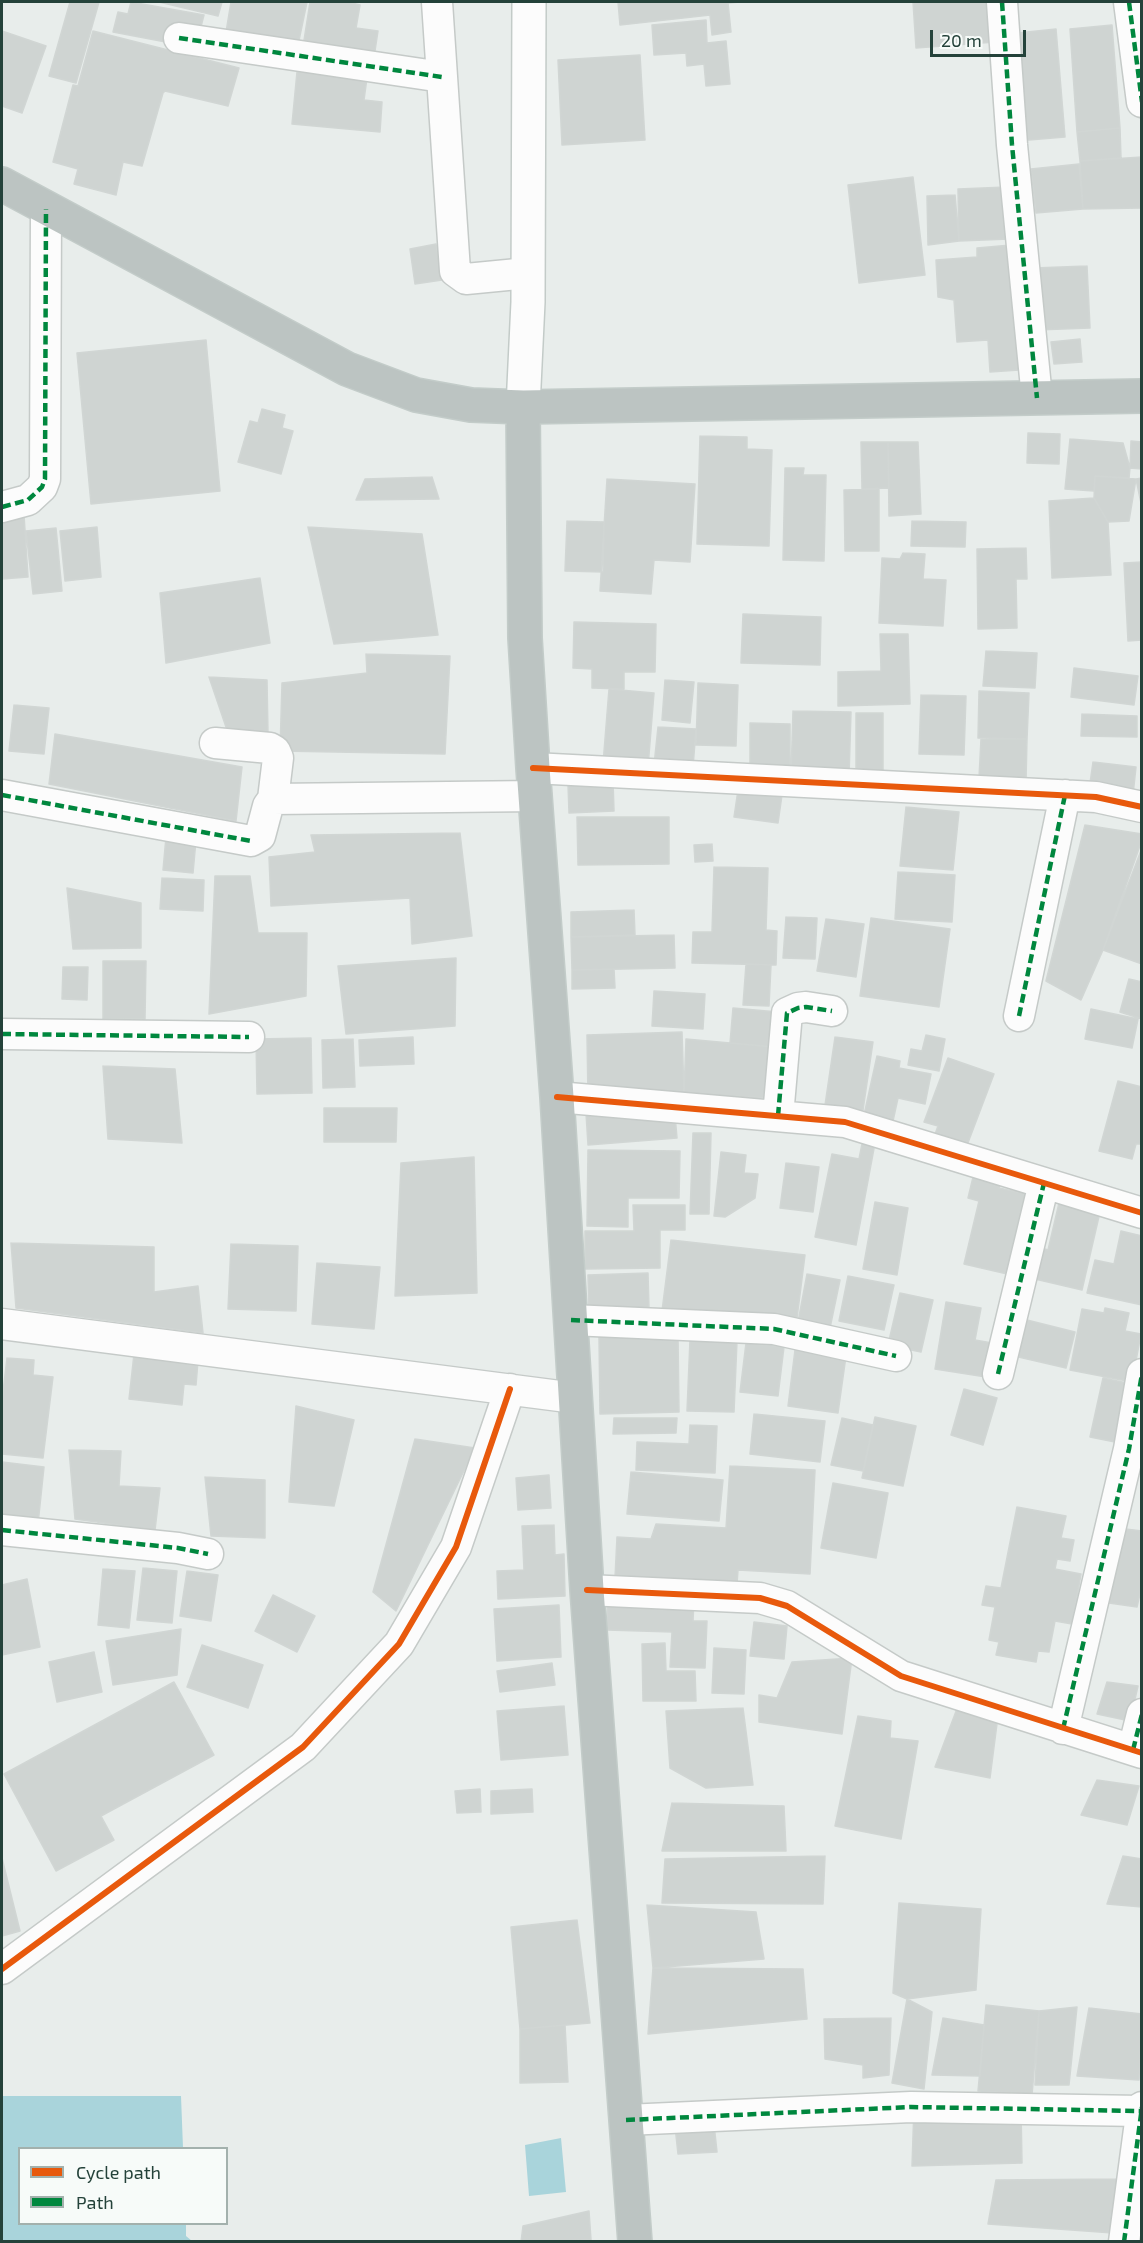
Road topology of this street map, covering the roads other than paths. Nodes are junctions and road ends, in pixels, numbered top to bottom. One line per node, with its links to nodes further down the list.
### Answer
1 (436, 2): 6 (street)
2 (529, 2): 10 (main road)
3 (1002, 2): 12 (street)
4 (1129, 2): 7 (street)
5 (179, 38): 6 (street)
6 (442, 77): 10 (street)
7 (1142, 102)
8 (2, 184): 9 (highway)
9 (46, 209): 13 (highway); 14 (street)
10 (528, 287): 13 (main road)
11 (1142, 396): 12 (highway)
12 (1037, 398): 13 (highway)
13 (523, 407): 16 (highway)
14 (2, 507)
15 (215, 743): 19 (street)
16 (534, 782): 18 (street); 19 (street); 25 (highway)
17 (2, 795): 19 (street)
18 (1065, 795): 20 (street); 22 (street)
19 (273, 799)
20 (1142, 807)
21 (832, 1011): 26 (street)
22 (1019, 1016)
23 (2, 1034): 24 (street)
24 (249, 1037)
25 (557, 1097): 26 (street); 29 (highway)
26 (778, 1116): 27 (street)
27 (1044, 1183): 28 (street); 32 (street)
28 (1142, 1213)
29 (571, 1320): 31 (street); 35 (highway)
30 (2, 1324): 34 (street)
31 (896, 1356)
32 (998, 1374)
33 (1142, 1374): 40 (street)
34 (510, 1389): 35 (street); 42 (street)
35 (575, 1398): 38 (highway)
36 (2, 1530): 37 (street)
37 (208, 1554)
38 (587, 1590): 40 (street); 44 (highway)
39 (1142, 1714): 41 (street)
40 (1063, 1729): 41 (street)
41 (1137, 1752)
42 (2, 1969)
43 (1141, 2109): 44 (street); 46 (street)
44 (626, 2120): 45 (highway)
45 (635, 2241)
46 (1124, 2241)

